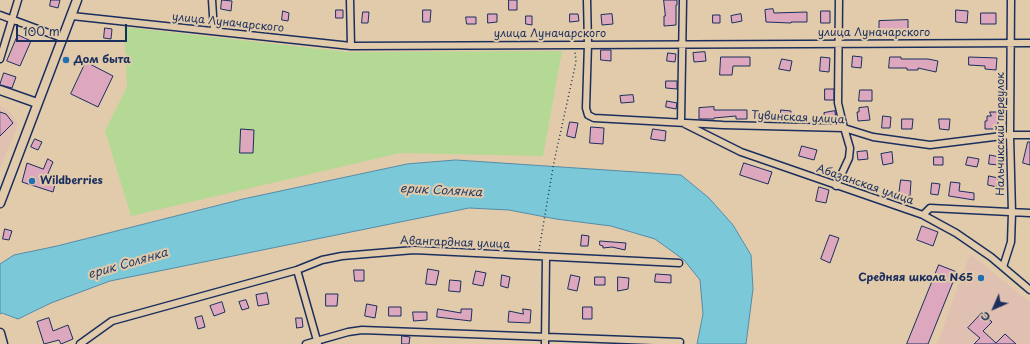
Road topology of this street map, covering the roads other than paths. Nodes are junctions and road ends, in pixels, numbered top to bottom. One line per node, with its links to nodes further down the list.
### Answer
1 (18, 0): 11 (street)
2 (77, 0): 10 (main road)
3 (212, 0): 12 (street)
4 (350, 0): 19 (street)
5 (587, 0): 18 (street)
6 (683, 0): 16 (street)
7 (839, 0): 14 (street)
8 (1011, 0): 15 (street, Нальчикский переулок)
9 (0, 15): 11 (street)
10 (72, 16): 12 (street, улица Луначарского); 13 (main road)
11 (11, 19): 13 (street); 20 (street)
12 (214, 31): 19 (street, улица Луначарского)
13 (62, 38): 22 (main road)
14 (839, 42): 15 (street, улица Луначарского); 16 (street, улица Луначарского); 24 (street)
15 (1011, 42): 17 (street, улица Луначарского); 25 (street, Нальчикский переулок)
16 (683, 43): 18 (street, улица Луначарского); 23 (street)
17 (1030, 43)
18 (588, 44): 19 (street, улица Луначарского); 23 (street, Тувинская улица)
19 (351, 46)
20 (0, 59)
21 (0, 90): 22 (main road)
22 (37, 103): 28 (main road)
23 (681, 122): 24 (street, Тувинская улица); 27 (street, Абазанская улица)
24 (844, 128): 25 (street, Тувинская улица); 27 (street)
25 (1010, 135): 26 (street, Тувинская улица); 29 (street, Нальчикский переулок)
26 (1030, 135)
27 (836, 186): 31 (street, Абазанская улица)
28 (0, 203)
29 (1012, 213): 30 (street); 31 (street); 34 (street, Нальчикский переулок)
30 (1030, 213)
31 (923, 216): 34 (street, Абазанская улица)
32 (546, 257): 33 (street, Авангардная улица); 35 (street, Авангардная улица); 38 (street)
33 (679, 263)
34 (1003, 267): 36 (street, Абазанская улица)
35 (298, 270): 39 (street, Авангардная улица); 40 (street)
36 (1030, 290)
37 (0, 333): 42 (main road)
38 (545, 341): 40 (street); 41 (street)
39 (87, 342): 43 (street, Авангардная улица)
40 (318, 342): 44 (street)
41 (680, 342)
42 (3, 344)
43 (80, 344)
44 (306, 344)

